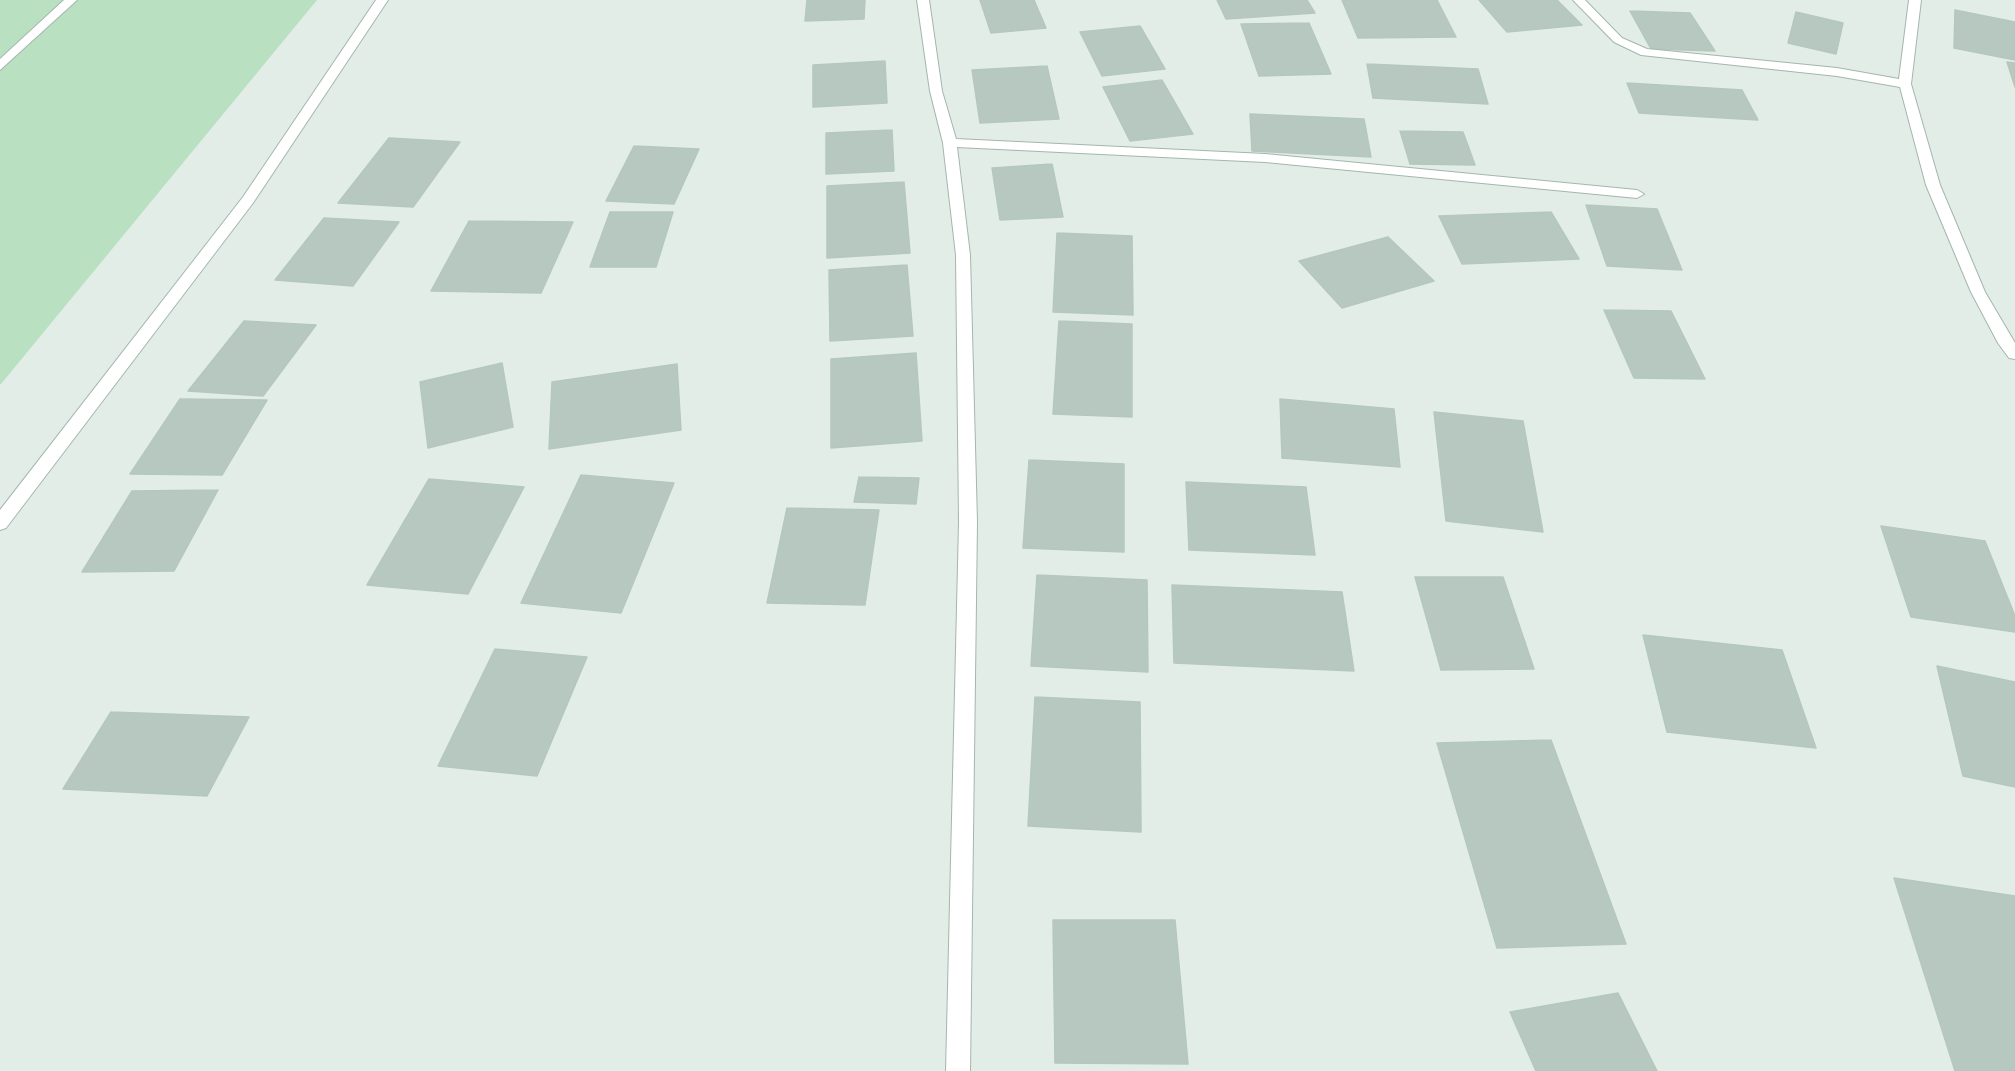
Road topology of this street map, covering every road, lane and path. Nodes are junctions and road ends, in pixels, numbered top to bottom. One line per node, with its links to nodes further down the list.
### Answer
1 (71, 0): 6 (street)
2 (382, 0): 11 (street)
3 (922, 0): 8 (street)
4 (1579, 0): 7 (street)
5 (1915, 0): 7 (street)
6 (0, 66)
7 (1905, 84): 10 (street)
8 (950, 143): 9 (street); 12 (street)
9 (1637, 194)
10 (2015, 354)
11 (0, 523)
12 (958, 1071)

